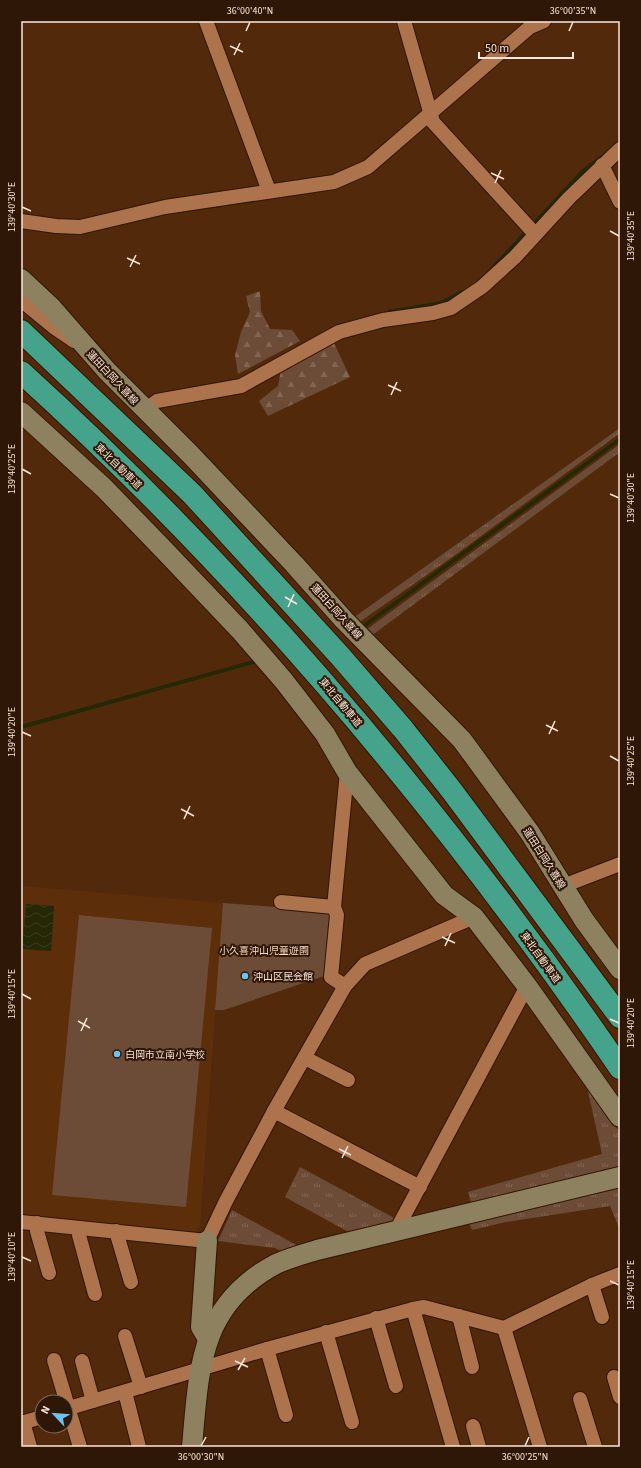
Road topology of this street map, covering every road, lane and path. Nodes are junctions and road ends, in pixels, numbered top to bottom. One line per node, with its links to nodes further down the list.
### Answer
1 (206, 21): 8 (street)
2 (404, 21): 5 (street)
3 (544, 21): 4 (street)
4 (530, 24): 5 (street)
5 (429, 114): 8 (street); 11 (street)
6 (620, 149): 7 (street)
7 (602, 165): 9 (street); 11 (street)
8 (269, 191): 10 (street)
9 (620, 202)
10 (21, 221)
11 (535, 234): 17 (street)
12 (21, 280): 15 (street, 蓮田白岡久喜線)
13 (21, 300): 15 (street)
14 (21, 331): 28 (highway)
15 (88, 350): 17 (street, 蓮田白岡久喜線)
16 (21, 372): 30 (highway, 東北自動車道)
17 (145, 410): 21 (street, 蓮田白岡久喜線)
18 (21, 412): 19 (street)
19 (347, 772): 23 (street); 24 (street)
20 (620, 864): 21 (street)
21 (563, 886): 25 (street, 蓮田白岡久喜線)
22 (281, 902): 23 (street)
23 (334, 907): 26 (street)
24 (474, 917): 26 (street); 27 (street)
25 (620, 969)
26 (345, 986): 29 (street)
27 (527, 986): 33 (street); 35 (street)
28 (620, 1017)
29 (306, 1058): 31 (street); 32 (street)
30 (620, 1068)
31 (348, 1080)
32 (274, 1111): 35 (street); 41 (street)
33 (620, 1117)
34 (612, 1179): 39 (street)
35 (420, 1187): 39 (street)
36 (21, 1222): 37 (street)
37 (37, 1223): 38 (street); 42 (street)
38 (79, 1228): 40 (street); 46 (street)
39 (401, 1230): 54 (street)
40 (116, 1231): 41 (street); 44 (street)
41 (207, 1241): 54 (street)
42 (49, 1273)
43 (620, 1274): 45 (street)
44 (131, 1282)
45 (592, 1285): 49 (street); 51 (street)
46 (95, 1294)
47 (412, 1309): 48 (street); 50 (street); 79 (street)
48 (459, 1316): 51 (street); 58 (street)
49 (602, 1317)
50 (376, 1318): 52 (street); 61 (street)
51 (504, 1328): 81 (street)
52 (326, 1332): 55 (street); 71 (street)
53 (125, 1336): 62 (street)
54 (208, 1339): 59 (street)
55 (267, 1349): 59 (street); 69 (street)
56 (54, 1360): 64 (street)
57 (82, 1361): 67 (street)
58 (472, 1367)
59 (200, 1369): 62 (street); 78 (street)
60 (614, 1377): 65 (street)
61 (396, 1386)
62 (141, 1387): 63 (street)
63 (125, 1392): 67 (street); 77 (street)
64 (63, 1394)
65 (620, 1397)
66 (580, 1399): 82 (street)
67 (93, 1401): 68 (street)
68 (74, 1407)
69 (286, 1415)
70 (34, 1419): 72 (street)
71 (352, 1422)
72 (22, 1423): 75 (street)
73 (472, 1426): 80 (street)
74 (74, 1429): 76 (street)
75 (30, 1447)
76 (80, 1447)
77 (139, 1447)
78 (192, 1447)
79 (453, 1447)
80 (479, 1447)
81 (540, 1447)
82 (595, 1447)

